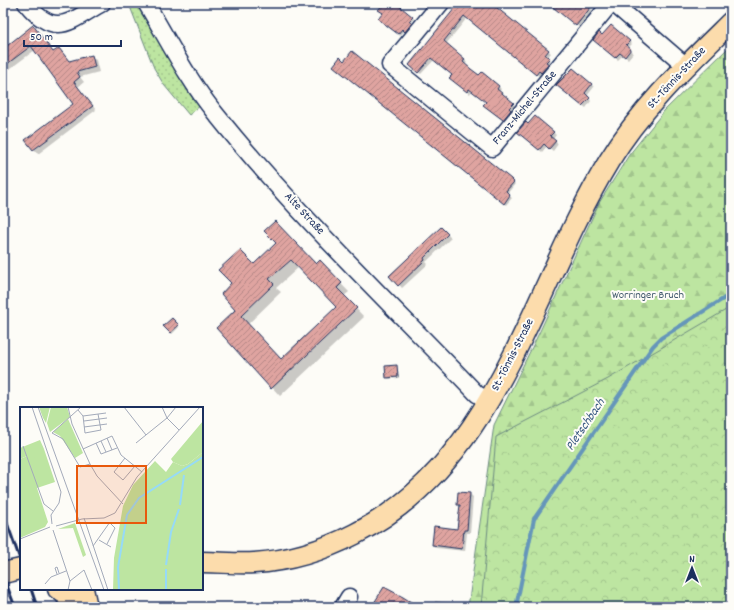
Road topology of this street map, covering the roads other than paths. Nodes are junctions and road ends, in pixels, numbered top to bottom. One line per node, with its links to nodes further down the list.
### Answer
1 (26, 3): 2 (street)
2 (102, 3)
3 (146, 3): 8 (street, Alte Straße)
4 (441, 3): 5 (street, Franz-Michel-Straße)
5 (612, 3): 7 (street)
6 (731, 22): 7 (main road, St.-Tönnis-Straße)
7 (686, 66): 8 (main road, St.-Tönnis-Straße)
8 (489, 401): 9 (main road, St.-Tönnis-Straße)
9 (203, 562)
10 (20, 568): 11 (main road)
11 (3, 574): 12 (main road)
12 (20, 577)
13 (60, 590): 15 (main road)
14 (83, 590): 16 (main road)
15 (74, 607)
16 (87, 607)

